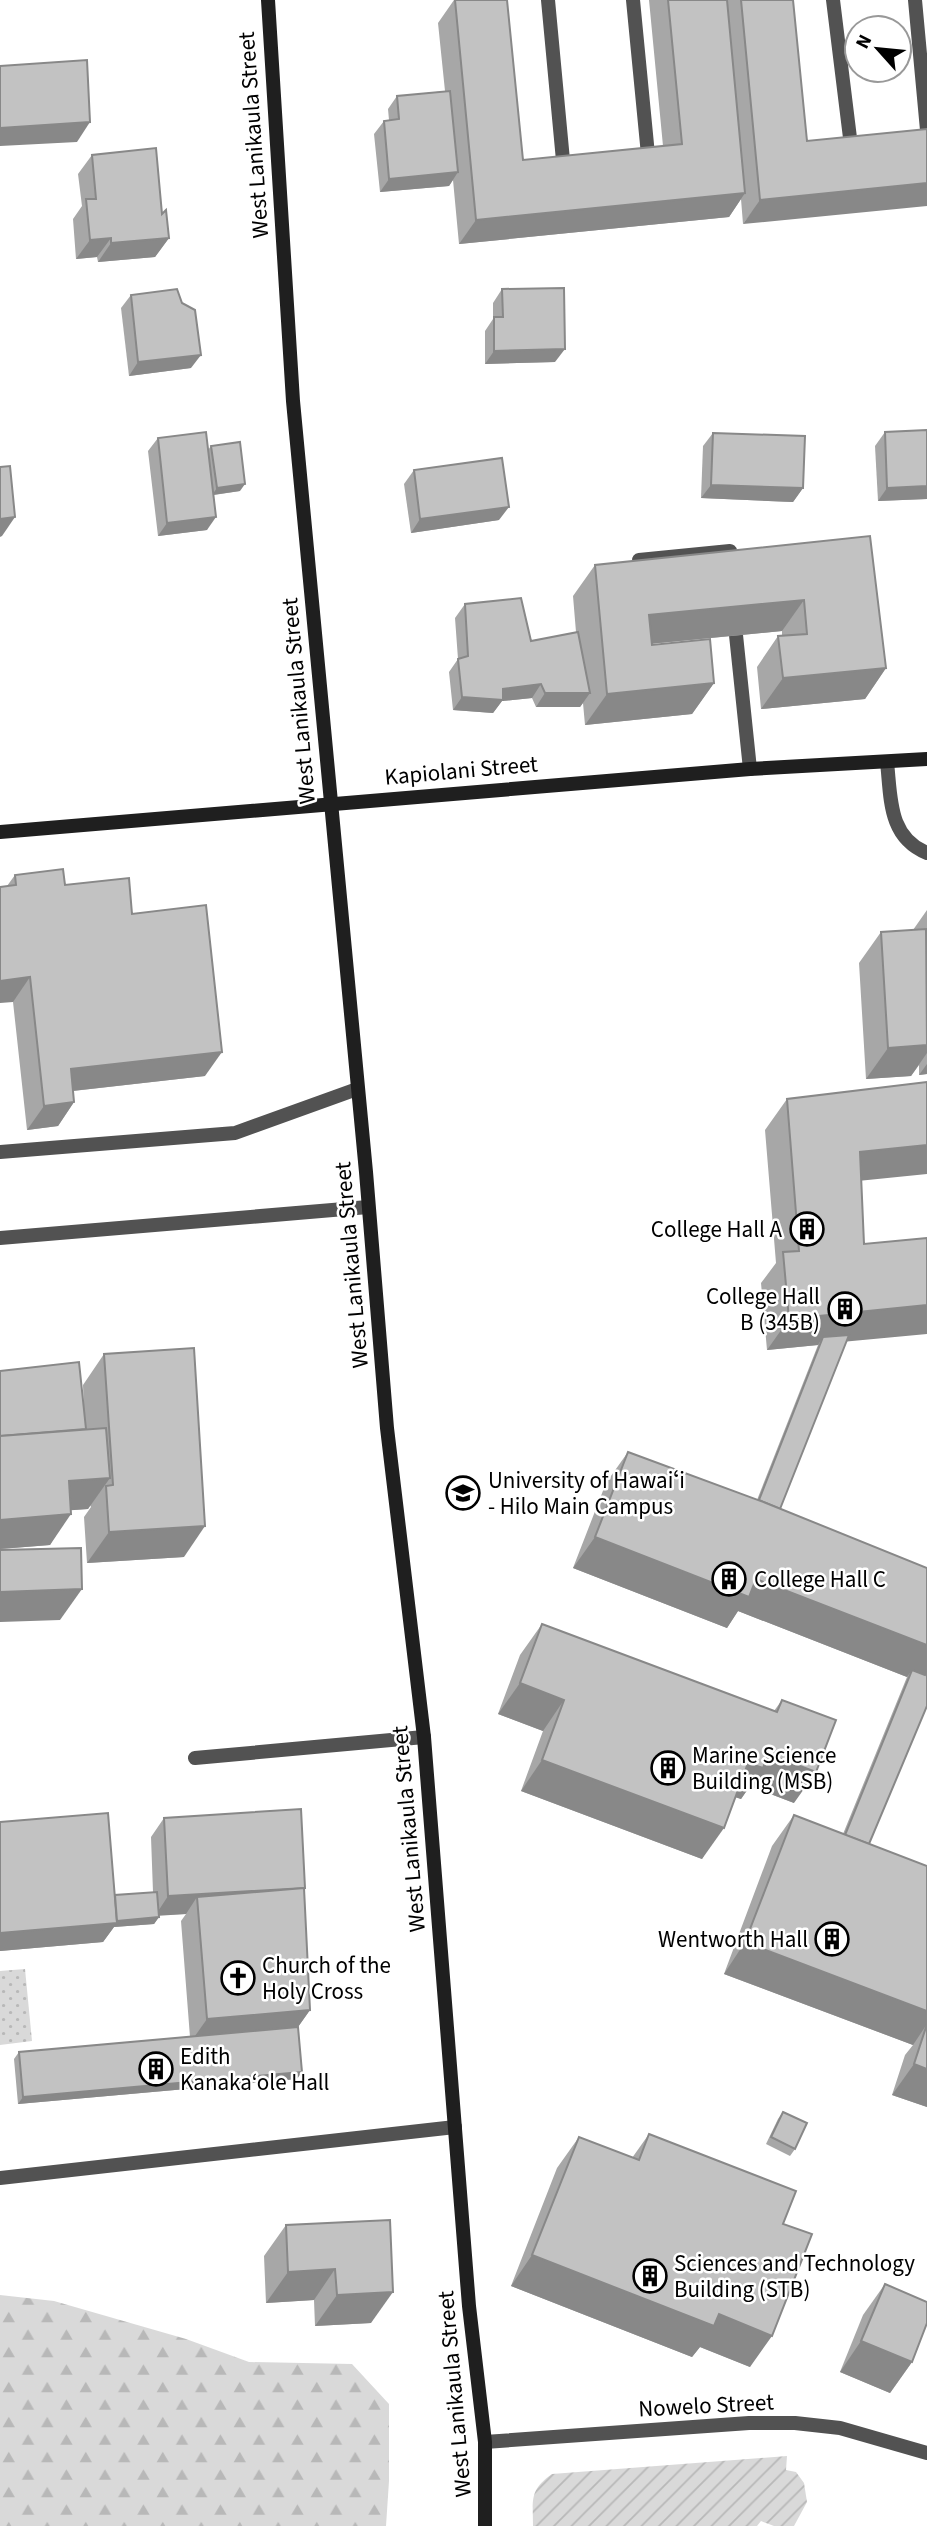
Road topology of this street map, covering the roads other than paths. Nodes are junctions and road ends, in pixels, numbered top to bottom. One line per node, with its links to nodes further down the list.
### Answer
1 (268, 0): 16 (street, West Lanikaula Street)
2 (548, 0): 9 (lane)
3 (634, 0): 8 (lane)
4 (833, 0): 7 (lane)
5 (915, 0): 6 (lane)
6 (927, 130)
7 (876, 144)
8 (637, 166)
9 (576, 170)
10 (639, 560): 11 (lane)
11 (733, 581)
12 (736, 635): 15 (lane)
13 (927, 759): 14 (street, Kapiolani Street)
14 (887, 762): 15 (street, Kapiolani Street); 18 (lane)
15 (750, 768): 16 (street, Kapiolani Street)
16 (331, 804): 17 (street, Kapiolani Street); 19 (street, West Lanikaula Street)
17 (0, 832)
18 (927, 853)
19 (357, 1089): 20 (lane); 21 (street, West Lanikaula Street)
20 (0, 1152)
21 (368, 1207): 22 (lane); 23 (street, West Lanikaula Street)
22 (0, 1238)
23 (424, 1737): 24 (lane); 25 (street, West Lanikaula Street)
24 (195, 1758)
25 (455, 2127): 26 (lane); 27 (street, West Lanikaula Street)
26 (0, 2178)
27 (485, 2442): 28 (lane, Nowelo Street); 29 (street, West Lanikaula Street)
28 (927, 2453)
29 (485, 2526)

